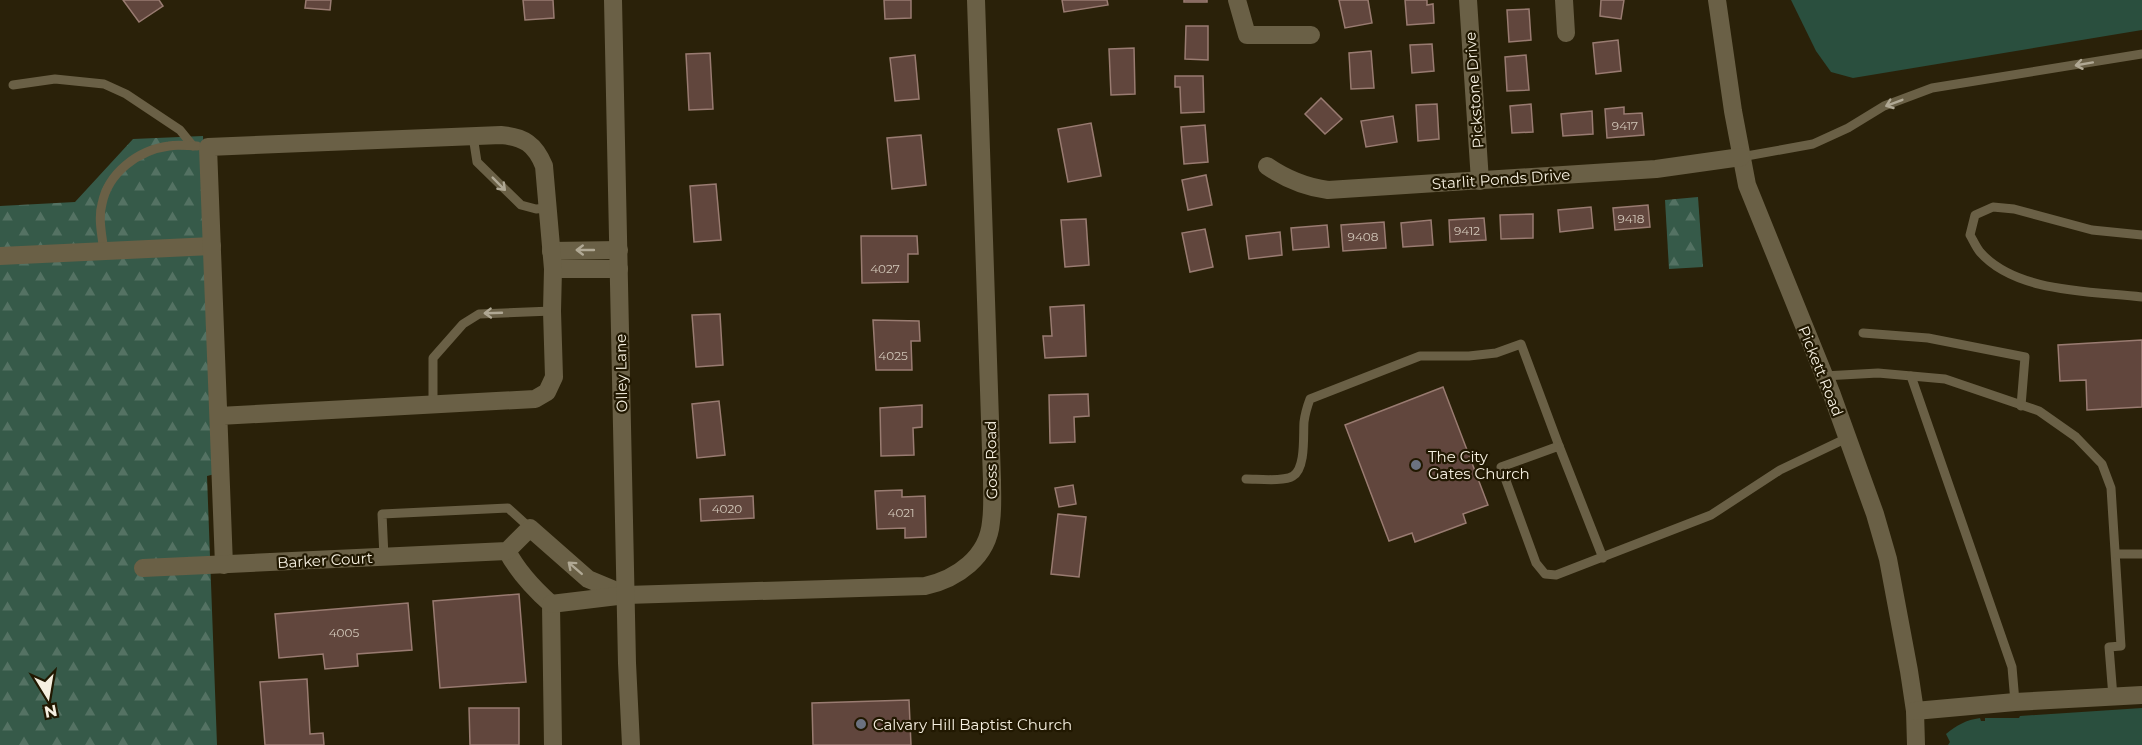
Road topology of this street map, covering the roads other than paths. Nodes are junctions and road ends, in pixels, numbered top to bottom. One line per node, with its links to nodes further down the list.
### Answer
1 (613, 0): 19 (street, Olley Lane)
2 (976, 0): 43 (street, Goss Road)
3 (1237, 0): 8 (street)
4 (1468, 0): 15 (street, Pickstone Drive)
5 (1564, 0): 7 (street)
6 (1717, 0): 13 (street, Pickett Road)
7 (1566, 33)
8 (1311, 35)
9 (2142, 54): 13 (lane, one-way to 13)
10 (13, 85): 12 (lane)
11 (473, 136): 12 (street); 16 (lane, one-way to 16); 16 (street)
12 (201, 146): 18 (street); 20 (lane)
13 (1741, 157): 15 (street, Starlit Ponds Drive); 27 (street, Pickett Road)
14 (1267, 166): 15 (street, Starlit Ponds Drive)
15 (1480, 181)
16 (548, 208): 22 (street)
17 (2142, 235): 24 (lane)
18 (212, 246): 20 (street); 31 (street)
19 (619, 250): 22 (street, one-way to 22); 23 (street, Olley Lane)
20 (104, 251): 21 (street)
21 (0, 256)
22 (552, 260): 23 (street); 25 (street)
23 (619, 269): 43 (street, Olley Lane)
24 (2142, 297)
25 (552, 311): 29 (lane, one-way to 29); 29 (street)
26 (1863, 333): 30 (lane)
27 (1824, 376): 28 (lane); 32 (street, Pickett Road)
28 (1911, 376): 30 (lane); 47 (lane)
29 (433, 404): 31 (street)
30 (2022, 406): 37 (lane)
31 (219, 416): 41 (street)
32 (1847, 438): 40 (lane); 48 (street, Pickett Road)
33 (1559, 446): 34 (lane); 40 (lane); 40 (lane)
34 (1246, 479)
35 (530, 528): 36 (street); 39 (lane); 43 (street, one-way to 35)
36 (507, 551): 39 (street, Barker Court); 44 (street)
37 (2116, 554): 38 (lane); 46 (lane)
38 (2142, 554)
39 (384, 557): 41 (street, Barker Court)
40 (1603, 558)
41 (224, 565): 42 (street, Barker Court)
42 (143, 568)
43 (626, 595): 44 (street); 50 (street, Olley Lane)
44 (551, 604): 49 (street)
45 (2142, 695): 46 (street)
46 (2113, 697): 47 (street)
47 (2015, 702): 48 (street)
48 (1915, 711): 51 (street, Pickett Road)
49 (553, 745)
50 (631, 745)
51 (1916, 745)

